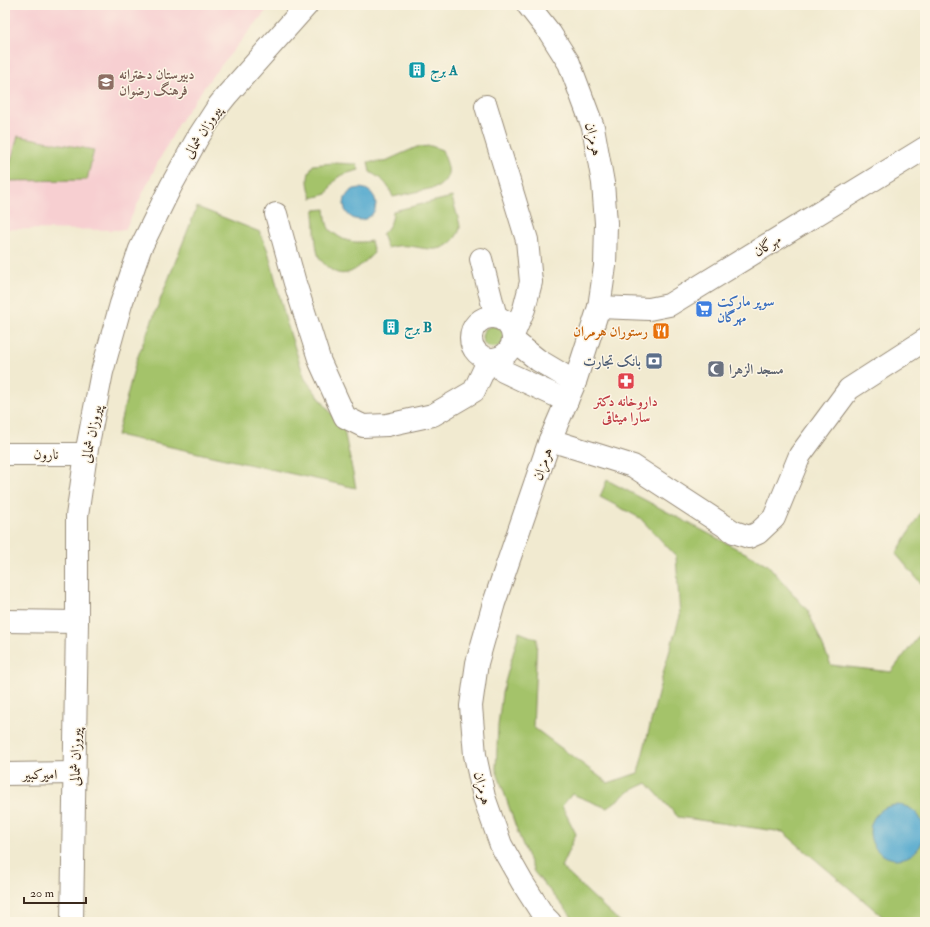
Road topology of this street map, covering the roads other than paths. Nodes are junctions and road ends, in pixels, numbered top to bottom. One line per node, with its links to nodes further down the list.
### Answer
1 (307, 5): 15 (street, پیروزان شمالی)
2 (531, 6): 7 (street, هرمزان)
3 (486, 106): 9 (street)
4 (925, 148): 7 (street, مهرگان)
5 (276, 214): 11 (street)
6 (481, 259): 8 (street)
7 (599, 307): 12 (street, هرمزان)
8 (496, 317): 9 (street); 11 (street)
9 (514, 337): 11 (street); 12 (street)
10 (925, 340): 13 (street)
11 (493, 359): 12 (street)
12 (571, 391): 13 (street, هرمزان)
13 (550, 440): 20 (street, هرمزان)
14 (5, 454): 15 (street, نارون)
15 (86, 454): 17 (street, پیروزان شمالی)
16 (5, 621): 17 (street)
17 (77, 622): 19 (street, پیروزان شمالی)
18 (5, 774): 19 (street, امیرکبیر)
19 (75, 774): 21 (street, پیروزان شمالی)
20 (541, 920)
21 (72, 922)

